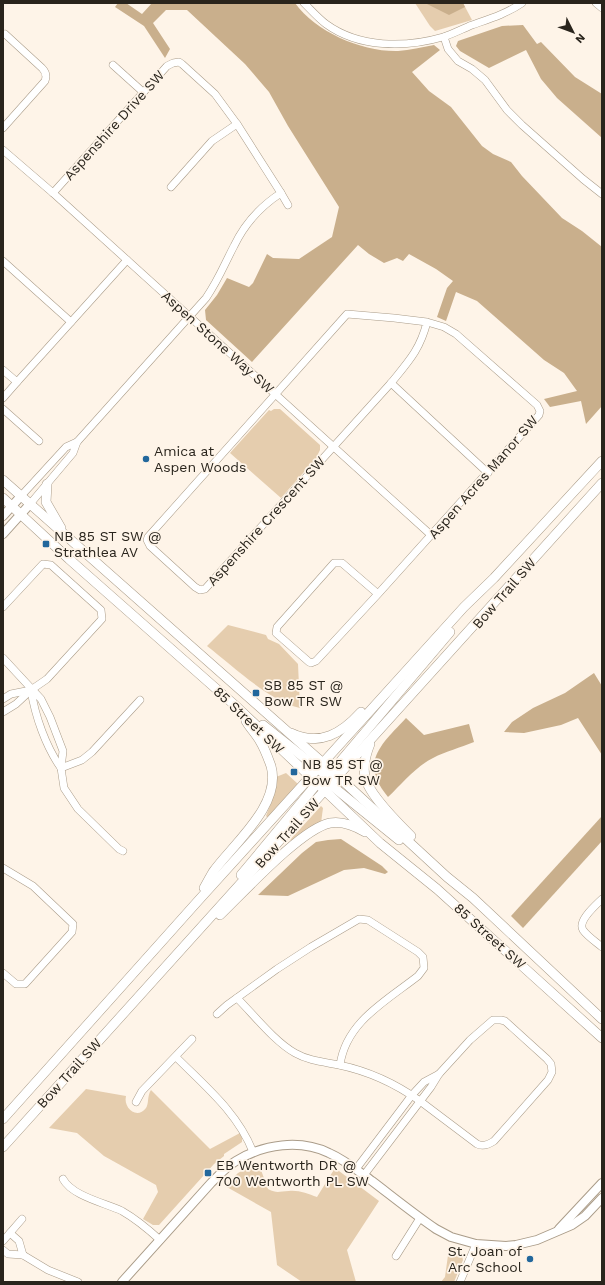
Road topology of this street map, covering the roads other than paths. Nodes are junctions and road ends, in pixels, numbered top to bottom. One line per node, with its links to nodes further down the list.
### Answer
1 (304, 3): 6 (street)
2 (522, 3): 6 (street)
3 (596, 3): 4 (street)
4 (602, 8)
5 (5, 34): 10 (street)
6 (444, 37): 15 (street)
7 (113, 65): 8 (street)
8 (143, 92): 9 (street, Aspenshire Drive SW); 13 (street, Aspenshire Drive SW)
9 (236, 124): 12 (street); 14 (street, Aspenshire Drive SW)
10 (3, 128)
11 (3, 150): 13 (street, Aspen Stone Way SW)
12 (171, 186)
13 (53, 193): 17 (street, Aspen Stone Way SW)
14 (281, 193): 16 (street, Aspenshire Drive SW); 19 (street)
15 (602, 194)
16 (288, 205)
17 (127, 260): 19 (street, Aspen Stone Way SW); 20 (street)
18 (3, 261): 20 (street)
19 (190, 317): 25 (street, Aspen Stone Way SW); 29 (street)
20 (71, 322): 23 (street)
21 (427, 322): 24 (street); 25 (street, Aspen Acres Manor SW); 32 (street, Aspen Acres Manor SW)
22 (3, 370): 23 (street)
23 (17, 382): 26 (street)
24 (391, 383): 30 (street); 32 (street)
25 (276, 395): 30 (street, Aspen Stone Way SW); 30 (street, Aspenshire Crescent SW)
26 (3, 398)
27 (3, 409): 28 (street)
28 (39, 441)
29 (77, 442): 35 (street); 36 (street)
30 (333, 446): 44 (street, Aspen Stone Way SW)
31 (602, 461): 45 (main road, Bow Trail SW)
32 (488, 473): 44 (street, Aspen Acres Manor SW)
33 (3, 480): 36 (main road, 85 Street SW)
34 (602, 483): 57 (main road, Bow Trail SW)
35 (47, 484): 38 (street); 43 (main road)
36 (21, 496): 38 (main road, 85 Street SW); 39 (street)
37 (3, 498): 39 (main road, 85 Street SW)
38 (30, 504): 40 (street); 43 (main road, 85 Street SW)
39 (12, 506): 40 (main road, 85 Street SW); 41 (street)
40 (21, 514): 42 (street); 50 (main road, 85 Street SW)
41 (3, 516)
42 (3, 534)
43 (64, 534): 56 (main road, 85 Street SW)
44 (432, 535): 46 (street, Aspen Acres Manor SW)
45 (494, 578): 48 (main road, Bow Trail SW); 59 (main road)
46 (378, 594): 46 (street, Aspen Acres Manor SW)
47 (3, 607): 51 (street)
48 (464, 607): 56 (main road); 59 (main road, Bow Trail SW)
49 (3, 658): 51 (street)
50 (191, 667): 54 (main road, 85 Street SW); 59 (main road)
51 (31, 690): 52 (street); 55 (street); 58 (street); 58 (street)
52 (3, 699)
53 (140, 700): 58 (street)
54 (238, 708): 59 (main road, 85 Street SW); 65 (main road)
55 (3, 712)
56 (285, 729): 59 (main road, 85 Street SW)
57 (372, 739): 59 (main road, Bow Trail SW); 63 (main road)
58 (61, 768): 61 (street)
59 (324, 777): 60 (main road, 85 Street SW); 63 (main road, 85 Street SW); 65 (main road, Bow Trail SW); 69 (main road)
60 (380, 843): 67 (main road, 85 Street SW); 69 (main road)
61 (123, 851)
62 (3, 868): 70 (street)
63 (437, 868): 66 (main road, 85 Street SW)
64 (602, 899): 68 (street)
65 (197, 902): 82 (main road, Bow Trail SW)
66 (493, 917): 67 (main road); 73 (main road, 85 Street SW)
67 (482, 929): 74 (main road, 85 Street SW)
68 (602, 947)
69 (175, 956): 83 (main road, Bow Trail SW)
70 (3, 973)
71 (237, 998): 72 (street); 77 (street); 77 (street)
72 (217, 1014)
73 (602, 1019)
74 (602, 1038)
75 (192, 1039): 76 (street)
76 (176, 1057): 81 (street); 84 (street)
77 (340, 1065): 79 (street)
78 (439, 1074): 79 (street); 80 (street); 80 (street)
79 (412, 1095): 80 (street); 85 (street)
80 (420, 1101): 86 (street)
81 (136, 1102)
82 (3, 1119)
83 (3, 1147)
84 (254, 1152): 85 (street); 94 (street)
85 (356, 1169): 86 (street)
86 (364, 1175): 90 (street)
87 (63, 1179): 94 (street)
88 (602, 1183): 92 (street)
89 (602, 1198): 92 (street)
90 (420, 1218): 96 (street); 99 (street)
91 (22, 1219): 93 (street)
92 (558, 1231): 96 (street)
93 (10, 1233): 95 (street); 98 (street)
94 (160, 1240): 101 (street)
95 (3, 1241)
96 (476, 1244): 102 (street)
97 (3, 1250): 98 (street)
98 (23, 1255): 100 (street)
99 (396, 1256)
100 (78, 1282)
101 (122, 1282)
102 (460, 1282)

